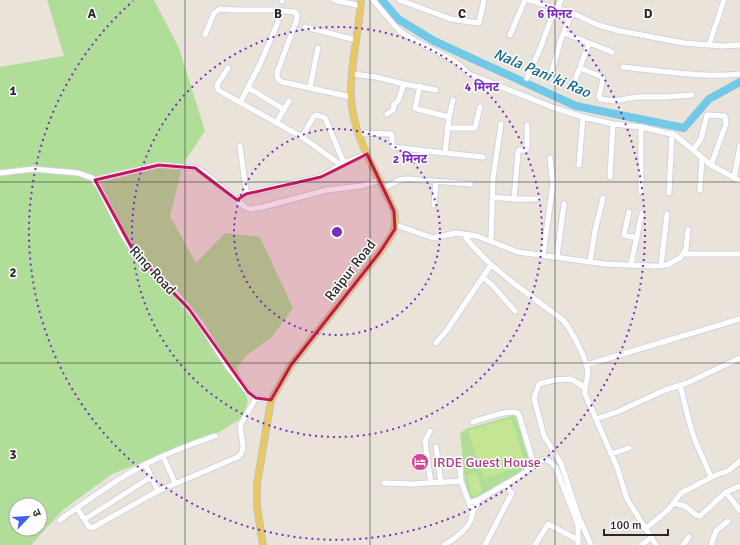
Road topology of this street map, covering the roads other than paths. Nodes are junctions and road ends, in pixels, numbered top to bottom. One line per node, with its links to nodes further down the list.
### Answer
1 (334, 0): 9 (street)
2 (373, 0): 45 (street)
3 (399, 0): 4 (street)
4 (484, 0)
5 (525, 0): 16 (street)
6 (529, 0): 10 (street)
7 (561, 0): 10 (street)
8 (724, 0): 19 (street)
9 (361, 3): 17 (main road)
10 (556, 8): 11 (street); 28 (street)
11 (572, 13): 14 (street); 19 (street)
12 (278, 22): 34 (street)
13 (305, 27): 17 (street)
14 (564, 33): 18 (street); 29 (street)
15 (205, 35): 33 (street)
16 (510, 35)
17 (356, 40): 26 (main road)
18 (589, 43): 22 (street); 25 (street)
19 (709, 45): 20 (street)
20 (740, 45)
21 (318, 48): 33 (street)
22 (612, 52)
23 (623, 66): 27 (street)
24 (228, 68): 40 (street)
25 (580, 68): 30 (street); 36 (street)
26 (352, 74): 31 (street); 37 (main road)
27 (740, 74)
28 (527, 78)
29 (550, 78)
30 (574, 83)
31 (404, 84): 32 (street); 43 (street)
32 (420, 86): 35 (street); 44 (street)
33 (310, 87): 37 (street)
34 (249, 88): 40 (street); 42 (street)
35 (436, 90)
36 (692, 95)
37 (351, 97): 52 (main road)
38 (453, 100): 44 (street)
39 (289, 101): 42 (street)
40 (240, 103): 46 (street)
41 (480, 107): 51 (street)
42 (283, 109): 46 (street)
43 (386, 114)
44 (449, 117): 51 (street)
45 (583, 117): 48 (street); 64 (street)
46 (276, 123): 54 (street)
47 (501, 124): 79 (street)
48 (613, 124): 50 (street); 67 (street)
49 (527, 125): 81 (street)
50 (641, 127): 53 (street); 76 (street)
51 (447, 128): 58 (street)
52 (358, 133): 58 (street); 59 (main road)
53 (672, 133): 57 (street); 77 (street)
54 (302, 137): 63 (street); 63 (street)
55 (240, 146): 78 (street)
56 (740, 146): 68 (street)
57 (693, 150): 62 (street); 65 (street)
58 (446, 153): 60 (street)
59 (366, 154): 63 (street); 70 (main road)
60 (483, 157)
61 (550, 158): 94 (street)
62 (702, 158): 65 (street); 75 (street)
63 (342, 164): 78 (street)
64 (579, 165)
65 (711, 165): 68 (street)
66 (0, 173): 69 (street)
67 (610, 177)
68 (734, 178): 71 (street)
69 (95, 180): 83 (street); 110 (street, Ring Road)
70 (380, 180): 74 (main road); 83 (street)
71 (740, 181)
72 (436, 182): 73 (street); 74 (street); 85 (street)
73 (471, 184)
74 (384, 188): 89 (main road)
75 (700, 190)
76 (641, 192)
77 (669, 193)
78 (246, 194): 83 (street)
79 (492, 198): 81 (street); 93 (street)
80 (603, 198): 98 (street)
81 (514, 199): 82 (street)
82 (540, 199)
83 (237, 200)
84 (564, 204): 97 (street)
85 (434, 205)
86 (629, 212): 92 (street)
87 (642, 214): 92 (street)
88 (667, 214): 101 (street)
89 (396, 225): 91 (street); 111 (main road, Raipur Road)
90 (688, 230): 95 (street)
91 (463, 234): 93 (street); 100 (street)
92 (638, 238): 99 (street)
93 (491, 241): 94 (street)
94 (543, 254): 97 (street)
95 (684, 254): 96 (street); 101 (street)
96 (740, 254)
97 (557, 257): 98 (street)
98 (590, 262): 99 (street)
99 (631, 264): 101 (street)
100 (491, 265): 102 (street); 107 (street)
101 (661, 266)
102 (483, 277): 103 (street); 105 (street)
103 (515, 311)
104 (740, 320): 107 (street)
105 (436, 344)
106 (740, 358): 108 (street)
107 (586, 366): 109 (street)
108 (680, 385): 112 (street); 125 (street)
109 (584, 387): 112 (street); 152 (street)
110 (256, 398): 111 (street); 127 (street)
111 (271, 400): 148 (main road, Raipur Road)
112 (596, 419): 118 (street)
113 (474, 422): 122 (street)
114 (430, 431): 129 (street)
115 (214, 436): 119 (street)
116 (436, 447): 130 (street)
117 (629, 448): 118 (street)
118 (611, 454): 144 (street)
119 (163, 456): 121 (street); 127 (street)
120 (740, 461): 125 (street)
121 (145, 464): 124 (street); 138 (street)
122 (534, 465): 131 (street); 147 (street)
123 (460, 468): 126 (street)
124 (152, 477): 133 (street); 141 (street)
125 (711, 477): 137 (street)
126 (461, 481): 130 (street); 136 (street)
127 (175, 483): 133 (street)
128 (384, 483): 129 (street)
129 (431, 483): 130 (street)
130 (441, 483)
131 (504, 485): 135 (street); 150 (street)
132 (740, 486): 134 (street)
133 (158, 491): 141 (street)
134 (726, 492): 137 (street); 139 (street)
135 (480, 499): 136 (street); 140 (street)
136 (469, 503): 140 (street)
137 (673, 503): 144 (street)
138 (77, 508): 141 (street); 142 (street)
139 (740, 512)
140 (472, 513): 149 (street)
141 (84, 519)
142 (60, 520)
143 (728, 520): 156 (street)
144 (645, 529): 146 (street)
145 (689, 537): 155 (street)
146 (651, 538): 153 (street); 154 (street)
147 (578, 542): 151 (street)
148 (263, 545)
149 (444, 545)
150 (485, 545)
151 (535, 545)
152 (591, 545)
153 (641, 545)
154 (656, 545)
155 (683, 545)
156 (711, 545)

